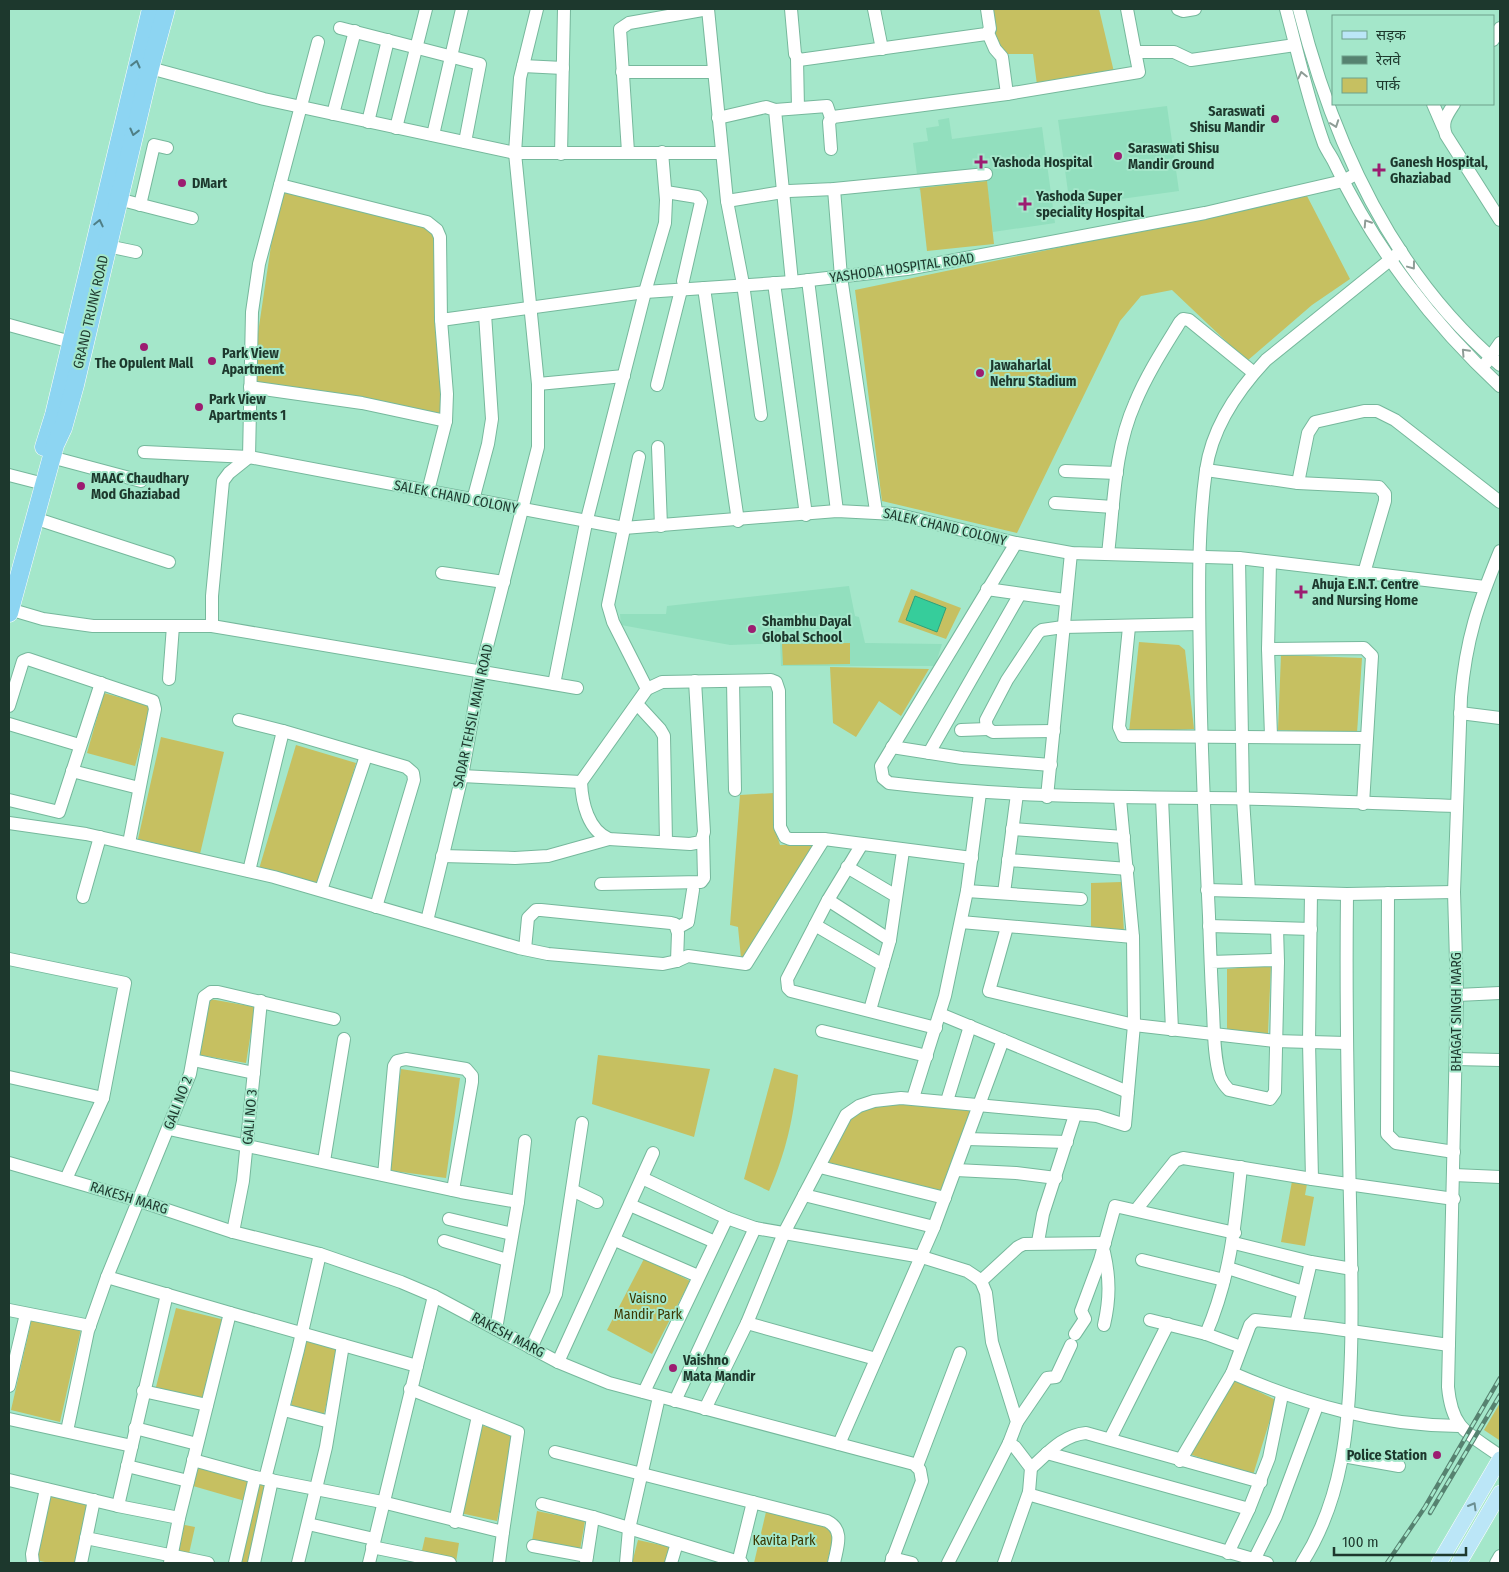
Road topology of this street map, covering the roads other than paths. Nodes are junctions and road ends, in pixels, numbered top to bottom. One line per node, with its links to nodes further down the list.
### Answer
1 (151, 9): 81 (highway, GRAND TRUNK ROAD, one-way to 1)
2 (166, 9): 28 (highway, GRAND TRUNK ROAD)
3 (426, 9): 22 (street)
4 (462, 9): 25 (street)
5 (537, 9): 27 (street, SADAR TEHSIL MAIN ROAD)
6 (564, 9): 29 (street)
7 (708, 9): 15 (street); 31 (street)
8 (791, 9): 26 (street)
9 (874, 9): 23 (street)
10 (987, 9): 18 (street)
11 (1127, 9): 24 (street)
12 (1178, 9): 13 (street)
13 (1195, 9)
14 (1296, 10): 21 (street); 54 (street, one-way to 54)
15 (650, 14): 30 (street)
16 (340, 28): 17 (street)
17 (355, 31): 19 (street); 38 (street)
18 (988, 33): 23 (street); 32 (street)
19 (388, 40): 22 (street); 41 (street)
20 (318, 42): 35 (street)
21 (1296, 45): 24 (street); 55 (street, one-way to 21)
22 (416, 47): 25 (street); 43 (street)
23 (882, 49): 26 (street)
24 (1136, 52): 32 (street)
25 (452, 58): 44 (street); 45 (street)
26 (797, 59): 36 (street)
27 (523, 66): 29 (street); 50 (street, SADAR TEHSIL MAIN ROAD)
28 (150, 68): 35 (street); 60 (highway, GRAND TRUNK ROAD, one-way to 60)
29 (563, 68): 52 (street)
30 (622, 72): 31 (street); 48 (street)
31 (714, 72): 39 (street)
32 (1007, 94): 40 (street)
33 (1433, 105): 42 (street)
34 (1453, 105): 42 (street)
35 (300, 106): 38 (street); 56 (street)
36 (798, 108): 37 (street); 40 (street)
37 (776, 110): 39 (street); 59 (street)
38 (333, 114): 41 (street)
39 (718, 118): 51 (street)
40 (831, 118): 47 (street)
41 (368, 122): 43 (street)
42 (1443, 126): 64 (street)
43 (396, 128): 44 (street)
44 (433, 136): 45 (street)
45 (465, 142): 50 (street)
46 (167, 148): 62 (street)
47 (831, 149)
48 (628, 152): 49 (street); 52 (street)
49 (662, 152): 51 (street); 58 (street)
50 (515, 153): 52 (street); 76 (street, SADAR TEHSIL MAIN ROAD)
51 (722, 153): 61 (street)
52 (561, 154)
53 (986, 174): 57 (street)
54 (1356, 174): 55 (street, YASHODA HOSPITAL ROAD); 67 (street)
55 (1343, 180): 67 (street, one-way to 55); 68 (street, YASHODA HOSPITAL ROAD)
56 (280, 185): 78 (street); 89 (street)
57 (834, 189): 59 (street); 68 (street)
58 (666, 192): 73 (street); 75 (street)
59 (784, 193): 61 (street); 70 (street)
60 (118, 199): 62 (street); 65 (highway, GRAND TRUNK ROAD)
61 (727, 201): 72 (street)
62 (140, 204): 63 (street)
63 (192, 218)
64 (1500, 220)
65 (107, 246): 66 (street); 81 (highway, GRAND TRUNK ROAD)
66 (136, 252)
67 (1396, 255): 82 (street, one-way to 82); 83 (street, one-way to 67); 84 (street)
68 (841, 277): 69 (street, YASHODA HOSPITAL ROAD); 111 (street)
69 (808, 280): 70 (street, YASHODA HOSPITAL ROAD); 110 (street)
70 (792, 282): 71 (street, YASHODA HOSPITAL ROAD)
71 (774, 283): 72 (street, YASHODA HOSPITAL ROAD); 112 (street)
72 (743, 284): 74 (street, YASHODA HOSPITAL ROAD); 90 (street)
73 (682, 285): 74 (street, YASHODA HOSPITAL ROAD); 75 (street, YASHODA HOSPITAL ROAD); 87 (street)
74 (704, 288): 114 (street)
75 (645, 292): 76 (street, YASHODA HOSPITAL ROAD); 85 (street)
76 (532, 307): 77 (street, YASHODA HOSPITAL ROAD); 86 (street, SADAR TEHSIL MAIN ROAD)
77 (485, 314): 78 (street, YASHODA HOSPITAL ROAD); 105 (street)
78 (441, 320): 91 (street)
79 (9, 325): 81 (street)
80 (1500, 343): 82 (street)
81 (76, 346): 94 (highway, GRAND TRUNK ROAD); 102 (highway, GRAND TRUNK ROAD)
82 (1496, 361): 83 (street)
83 (1482, 369): 88 (street)
84 (1254, 373): 98 (street); 99 (street)
85 (624, 376): 86 (street); 115 (street)
86 (538, 384): 109 (street, SADAR TEHSIL MAIN ROAD)
87 (657, 385)
88 (1500, 386)
89 (250, 387): 91 (street); 95 (street)
90 (761, 415)
91 (446, 420): 104 (street)
92 (658, 447): 116 (street)
93 (144, 452): 95 (street, SALEK CHAND COLONY)
94 (52, 457): 101 (street); 102 (highway, GRAND TRUNK ROAD)
95 (249, 457): 104 (street, SALEK CHAND COLONY); 137 (street)
96 (639, 457): 117 (street)
97 (1065, 470): 99 (street)
98 (1206, 470): 103 (street); 122 (street)
99 (1117, 473): 108 (street)
100 (9, 475): 102 (street)
101 (142, 481)
102 (39, 483): 113 (highway, GRAND TRUNK ROAD); 128 (highway, GRAND TRUNK ROAD)
103 (1298, 483): 106 (street); 127 (street)
104 (428, 491): 105 (street, SALEK CHAND COLONY)
105 (472, 500): 109 (street, SALEK CHAND COLONY)
106 (1500, 502)
107 (1055, 503): 108 (street)
108 (1113, 507): 121 (street)
109 (521, 510): 115 (street, SALEK CHAND COLONY); 129 (street, SADAR TEHSIL MAIN ROAD)
110 (837, 511): 111 (street, SALEK CHAND COLONY); 112 (street, SALEK CHAND COLONY)
111 (876, 511): 118 (street, SALEK CHAND COLONY)
112 (806, 515): 114 (street, SALEK CHAND COLONY)
113 (34, 518): 124 (street); 134 (highway, GRAND TRUNK ROAD)
114 (738, 521): 116 (street, SALEK CHAND COLONY)
115 (586, 523): 117 (street, SALEK CHAND COLONY); 146 (street)
116 (660, 526): 117 (street, SALEK CHAND COLONY)
117 (624, 528): 148 (street)
118 (1016, 544): 120 (street, SALEK CHAND COLONY); 131 (street)
119 (1500, 551): 130 (street, BHAGAT SINGH MARG)
120 (1071, 553): 121 (street, SALEK CHAND COLONY); 133 (street)
121 (1108, 554): 122 (street, SALEK CHAND COLONY)
122 (1200, 556): 123 (street, SALEK CHAND COLONY); 135 (street)
123 (1239, 558): 125 (street, SALEK CHAND COLONY); 159 (street)
124 (169, 562)
125 (1270, 562): 127 (street, SALEK CHAND COLONY); 140 (street)
126 (442, 573): 129 (street)
127 (1364, 573): 130 (street, SALEK CHAND COLONY)
128 (9, 575)
129 (504, 582): 141 (street, SADAR TEHSIL MAIN ROAD)
130 (1485, 587): 151 (street, BHAGAT SINGH MARG)
131 (987, 589): 132 (street); 164 (street)
132 (1020, 594): 133 (street); 165 (street)
133 (1065, 600): 139 (street)
134 (9, 610): 136 (street)
135 (1199, 624): 138 (street); 161 (street)
136 (173, 626): 137 (street); 142 (street)
137 (212, 626): 141 (street)
138 (1129, 627): 139 (street); 161 (street)
139 (1063, 628): 155 (street); 158 (street)
140 (1268, 649): 160 (street); 162 (street)
141 (481, 670): 146 (street); 169 (street, SADAR TEHSIL MAIN ROAD)
142 (169, 679)
143 (695, 681): 144 (street); 148 (street); 188 (street)
144 (732, 681): 172 (street); 191 (street)
145 (101, 683): 150 (street); 163 (street); 171 (street)
146 (554, 684): 147 (street)
147 (577, 688)
148 (647, 689): 149 (street)
149 (637, 704): 170 (street); 192 (street)
150 (9, 706)
151 (1460, 713): 152 (street); 182 (street, BHAGAT SINGH MARG)
152 (1500, 718)
153 (239, 720): 157 (street)
154 (9, 724): 163 (street)
155 (988, 729): 156 (street); 158 (street)
156 (961, 730)
157 (283, 731): 166 (street); 201 (street)
158 (1054, 731): 167 (street)
159 (1242, 736): 160 (street); 161 (street); 179 (street)
160 (1271, 736): 162 (street)
161 (1201, 737): 178 (street)
162 (1366, 738): 181 (street)
163 (79, 745): 168 (street)
164 (892, 747): 165 (street); 173 (street)
165 (929, 753): 167 (street)
166 (366, 756): 203 (street); 217 (street)
167 (1051, 765): 175 (street)
168 (72, 770): 171 (street); 183 (street)
169 (462, 776): 170 (street); 196 (street, SADAR TEHSIL MAIN ROAD)
170 (581, 782): 190 (street)
171 (140, 788): 193 (street)
172 (735, 790)
173 (980, 793): 174 (street); 197 (street)
174 (1017, 794): 175 (street); 185 (street)
175 (1047, 796): 176 (street)
176 (1120, 798): 177 (street); 189 (street)
177 (1162, 798): 178 (street); 243 (street)
178 (1204, 798): 179 (street); 206 (street)
179 (1242, 799): 181 (street); 207 (street)
180 (9, 800): 183 (street)
181 (1363, 804): 182 (street)
182 (1457, 806): 208 (street, BHAGAT SINGH MARG)
183 (59, 812): 186 (street)
184 (9, 823): 186 (street)
185 (1012, 829): 189 (street); 198 (street)
186 (56, 830): 187 (street)
187 (100, 837): 193 (street); 214 (street)
188 (703, 837): 192 (street); 202 (street)
189 (1124, 837): 200 (street)
190 (609, 839): 192 (street); 196 (street)
191 (824, 840): 194 (street); 230 (street)
192 (666, 842)
193 (129, 843): 201 (street)
194 (862, 844): 195 (street); 199 (street)
195 (903, 851): 197 (street); 213 (street)
196 (442, 856): 218 (street, SADAR TEHSIL MAIN ROAD)
197 (972, 858): 205 (street)
198 (1008, 860): 200 (street); 209 (street)
199 (847, 867): 213 (street); 216 (street)
200 (1128, 869): 226 (street)
201 (249, 871): 203 (street)
202 (601, 884)
203 (322, 890): 217 (street)
204 (693, 890): 223 (street)
205 (967, 890): 209 (street); 219 (street)
206 (1207, 890): 207 (street); 221 (street)
207 (1249, 891): 210 (street)
208 (1454, 892): 211 (street); 235 (street, BHAGAT SINGH MARG)
209 (1004, 893): 215 (street)
210 (1311, 893): 212 (street); 225 (street)
211 (1388, 893): 212 (street); 269 (street)
212 (1347, 894): 250 (street)
213 (896, 896): 227 (street)
214 (83, 898)
215 (1081, 899)
216 (828, 900): 220 (street); 227 (street)
217 (376, 907): 218 (street)
218 (427, 921): 228 (street)
219 (961, 922): 222 (street); 238 (street)
220 (815, 925): 233 (street); 237 (street)
221 (1209, 926): 224 (street); 231 (street)
222 (1007, 927): 226 (street); 240 (street)
223 (677, 928): 228 (street); 230 (street)
224 (1277, 928): 225 (street); 232 (street)
225 (1311, 929): 249 (street)
226 (1133, 937): 240 (street)
227 (890, 940): 233 (street)
228 (525, 949): 230 (street)
229 (9, 959): 258 (street)
230 (677, 961)
231 (1211, 962): 232 (street); 245 (street)
232 (1278, 962): 248 (street)
233 (883, 965): 237 (street)
234 (1500, 993): 235 (street)
235 (1457, 996): 252 (street, BHAGAT SINGH MARG)
236 (261, 1001): 239 (street, GALI NO 2); 253 (street, GALI NO 2); 255 (street, GALI NO 3)
237 (870, 1010): 242 (street)
238 (940, 1014): 241 (street); 242 (street)
239 (334, 1019)
240 (1134, 1025): 243 (street); 257 (street)
241 (970, 1026): 247 (street); 260 (street)
242 (936, 1028): 251 (street)
243 (1172, 1030): 245 (street)
244 (822, 1031): 251 (street)
245 (1214, 1035): 248 (street); 248 (street)
246 (344, 1039): 271 (street)
247 (1003, 1040): 257 (street); 261 (street)
248 (1275, 1041): 249 (street)
249 (1309, 1042): 250 (street); 282 (street)
250 (1346, 1043): 283 (street)
251 (927, 1056): 259 (street)
252 (1456, 1059): 254 (street); 269 (street, BHAGAT SINGH MARG)
253 (193, 1060): 255 (street); 264 (street, GALI NO 2)
254 (1500, 1060)
255 (254, 1073): 268 (street, GALI NO 3)
256 (9, 1077): 258 (street)
257 (1128, 1092): 262 (street)
258 (103, 1098): 281 (street)
259 (913, 1098): 260 (street); 273 (street)
260 (946, 1102): 261 (street)
261 (979, 1105): 262 (street); 265 (street)
262 (1075, 1115): 267 (street)
263 (582, 1123): 285 (street)
264 (169, 1129): 268 (street); 289 (street, GALI NO 2)
265 (967, 1139): 267 (street); 275 (street)
266 (525, 1141): 290 (street)
267 (1067, 1142): 280 (street)
268 (247, 1146): 271 (street); 298 (street, GALI NO 3)
269 (1454, 1152): 277 (street, BHAGAT SINGH MARG)
270 (653, 1153): 279 (street)
271 (324, 1161): 276 (street)
272 (9, 1163): 281 (street, RAKESH MARG)
273 (820, 1167): 286 (street); 287 (street)
274 (1242, 1167): 282 (street); 293 (street); 301 (street)
275 (956, 1170): 280 (street); 287 (street)
276 (384, 1174): 284 (street); 284 (street)
277 (1454, 1175): 278 (street); 288 (street, BHAGAT SINGH MARG)
278 (1500, 1176)
279 (642, 1178): 292 (street); 294 (street)
280 (1056, 1178): 305 (street)
281 (66, 1179): 289 (street, RAKESH MARG)
282 (1312, 1179): 283 (street)
283 (1349, 1184): 288 (street); 312 (street)
284 (453, 1190): 290 (street)
285 (572, 1190): 291 (street); 336 (street)
286 (804, 1196): 296 (street); 299 (street)
287 (945, 1198): 296 (street)
288 (1454, 1199): 334 (street, BHAGAT SINGH MARG)
289 (138, 1200): 298 (street, RAKESH MARG); 315 (street, GALI NO 2)
290 (518, 1202): 300 (street)
291 (597, 1202)
292 (630, 1205): 302 (street); 304 (street)
293 (1136, 1210): 301 (street); 306 (street)
294 (727, 1218): 297 (street); 304 (street)
295 (449, 1219): 300 (street)
296 (934, 1227): 308 (street)
297 (755, 1228): 299 (street); 348 (street)
298 (233, 1232): 307 (street, RAKESH MARG)
299 (784, 1233): 308 (street); 324 (street)
300 (512, 1234): 309 (street)
301 (1234, 1238): 311 (street); 313 (street)
302 (614, 1240): 314 (street); 339 (street)
303 (444, 1241): 309 (street)
304 (715, 1242): 314 (street)
305 (1038, 1242): 306 (street); 316 (street)
306 (1104, 1246): 327 (street); 357 (street)
307 (320, 1254): 319 (street, RAKESH MARG); 331 (street)
308 (922, 1257): 316 (street); 338 (street)
309 (507, 1260): 329 (street)
310 (1142, 1260): 313 (street)
311 (1311, 1262): 312 (street); 317 (street)
312 (1352, 1269): 330 (street)
313 (1226, 1274): 317 (street); 332 (street)
314 (698, 1276): 345 (street)
315 (107, 1277): 318 (street); 328 (street, GALI NO 2)
316 (981, 1281): 357 (street)
317 (1303, 1292): 326 (street)
318 (167, 1294): 321 (street); 344 (street)
319 (434, 1296): 329 (street, RAKESH MARG); 340 (street)
320 (9, 1310): 322 (street)
321 (230, 1313): 331 (street); 349 (street)
322 (26, 1314): 328 (street); 342 (street)
323 (1150, 1320): 325 (street)
324 (747, 1323): 338 (street); 351 (street)
325 (1168, 1324): 332 (street); 361 (street)
326 (1296, 1324): 330 (street); 335 (street)
327 (1104, 1325)
328 (89, 1328): 360 (street, GALI NO 2)
329 (496, 1328): 336 (street, RAKESH MARG)
330 (1352, 1331): 334 (street); 353 (street)
331 (302, 1333): 333 (street); 352 (street)
332 (1206, 1334): 335 (street)
333 (343, 1345): 340 (street); 356 (street)
334 (1449, 1345): 358 (street, BHAGAT SINGH MARG)
335 (1241, 1347): 341 (street)
336 (531, 1348): 339 (street, RAKESH MARG)
337 (960, 1352): 373 (street)
338 (876, 1359): 364 (street)
339 (558, 1362): 345 (street, RAKESH MARG)
340 (417, 1366): 343 (street)
341 (1232, 1373): 346 (street); 371 (street)
342 (9, 1386)
343 (410, 1389): 354 (street); 386 (street)
344 (144, 1391): 349 (street); 359 (street)
345 (644, 1392): 347 (street, RAKESH MARG)
346 (1282, 1395): 350 (street); 380 (street)
347 (659, 1396): 348 (street, RAKESH MARG); 376 (street)
348 (675, 1401): 351 (street, RAKESH MARG)
349 (207, 1406): 363 (street)
350 (1317, 1406): 353 (street); 406 (street)
351 (705, 1409): 364 (street, RAKESH MARG)
352 (284, 1410): 356 (street); 377 (street)
353 (1349, 1415): 358 (street); 368 (street)
354 (478, 1416): 393 (street); 396 (street)
355 (9, 1419): 360 (street)
356 (330, 1422): 382 (street)
357 (1017, 1422): 362 (street)
358 (1459, 1426): 369 (street)
359 (136, 1428): 363 (street); 365 (street)
360 (67, 1431): 365 (street)
361 (1110, 1439): 367 (street); 371 (street)
362 (1009, 1443): 375 (street); 421 (street)
363 (197, 1444): 370 (street)
364 (839, 1444): 373 (street, RAKESH MARG)
365 (132, 1446): 372 (street)
366 (555, 1452): 376 (street)
367 (1048, 1453): 375 (street); 390 (street)
368 (1343, 1456): 374 (street); 423 (street)
369 (1500, 1458): 424 (main road, one-way to 369)
370 (193, 1460): 377 (street); 379 (street)
371 (1180, 1461): 380 (street)
372 (127, 1466): 379 (street); 389 (street)
373 (917, 1466): 405 (street)
374 (1399, 1466)
375 (1031, 1468): 383 (street)
376 (641, 1473): 387 (street); 395 (street)
377 (264, 1478): 382 (street); 410 (street); 411 (street)
378 (9, 1480): 381 (street)
379 (188, 1481): 392 (street)
380 (1261, 1482): 390 (street)
381 (46, 1489): 385 (street); 407 (street)
382 (316, 1490): 386 (street); 394 (street)
383 (1029, 1492): 401 (street); 422 (street)
384 (1500, 1493): 425 (main road)
385 (94, 1500): 389 (street); 397 (street)
386 (382, 1502): 393 (street); 398 (street)
387 (753, 1502): 418 (street); 419 (street)
388 (542, 1504): 391 (street)
389 (118, 1506): 392 (street)
390 (1249, 1509): 401 (street)
391 (593, 1517): 395 (street); 404 (street)
392 (179, 1518): 403 (street)
393 (455, 1522): 396 (street)
394 (308, 1524): 398 (street); 412 (street)
395 (629, 1529): 399 (street); 416 (street)
396 (503, 1532): 415 (street)
397 (86, 1538): 403 (street); 408 (street)
398 (373, 1543): 413 (street); 414 (street)
399 (677, 1543): 417 (street); 418 (street)
400 (533, 1546): 404 (street)
401 (1228, 1553): 406 (street)
402 (1500, 1556): 426 (street)
403 (171, 1559): 409 (street)
404 (586, 1560)
405 (892, 1561): 420 (street)
406 (1260, 1562)
407 (33, 1563)
408 (81, 1563)
409 (208, 1563)
410 (234, 1563)
411 (254, 1563)
412 (298, 1563)
413 (369, 1563)
414 (450, 1563)
415 (498, 1563)
416 (626, 1563)
417 (671, 1563)
418 (739, 1563)
419 (834, 1563)
420 (912, 1563)
421 (948, 1563)
422 (1004, 1563)
423 (1302, 1563)
424 (1439, 1563)
425 (1459, 1563)
426 (1496, 1563)

